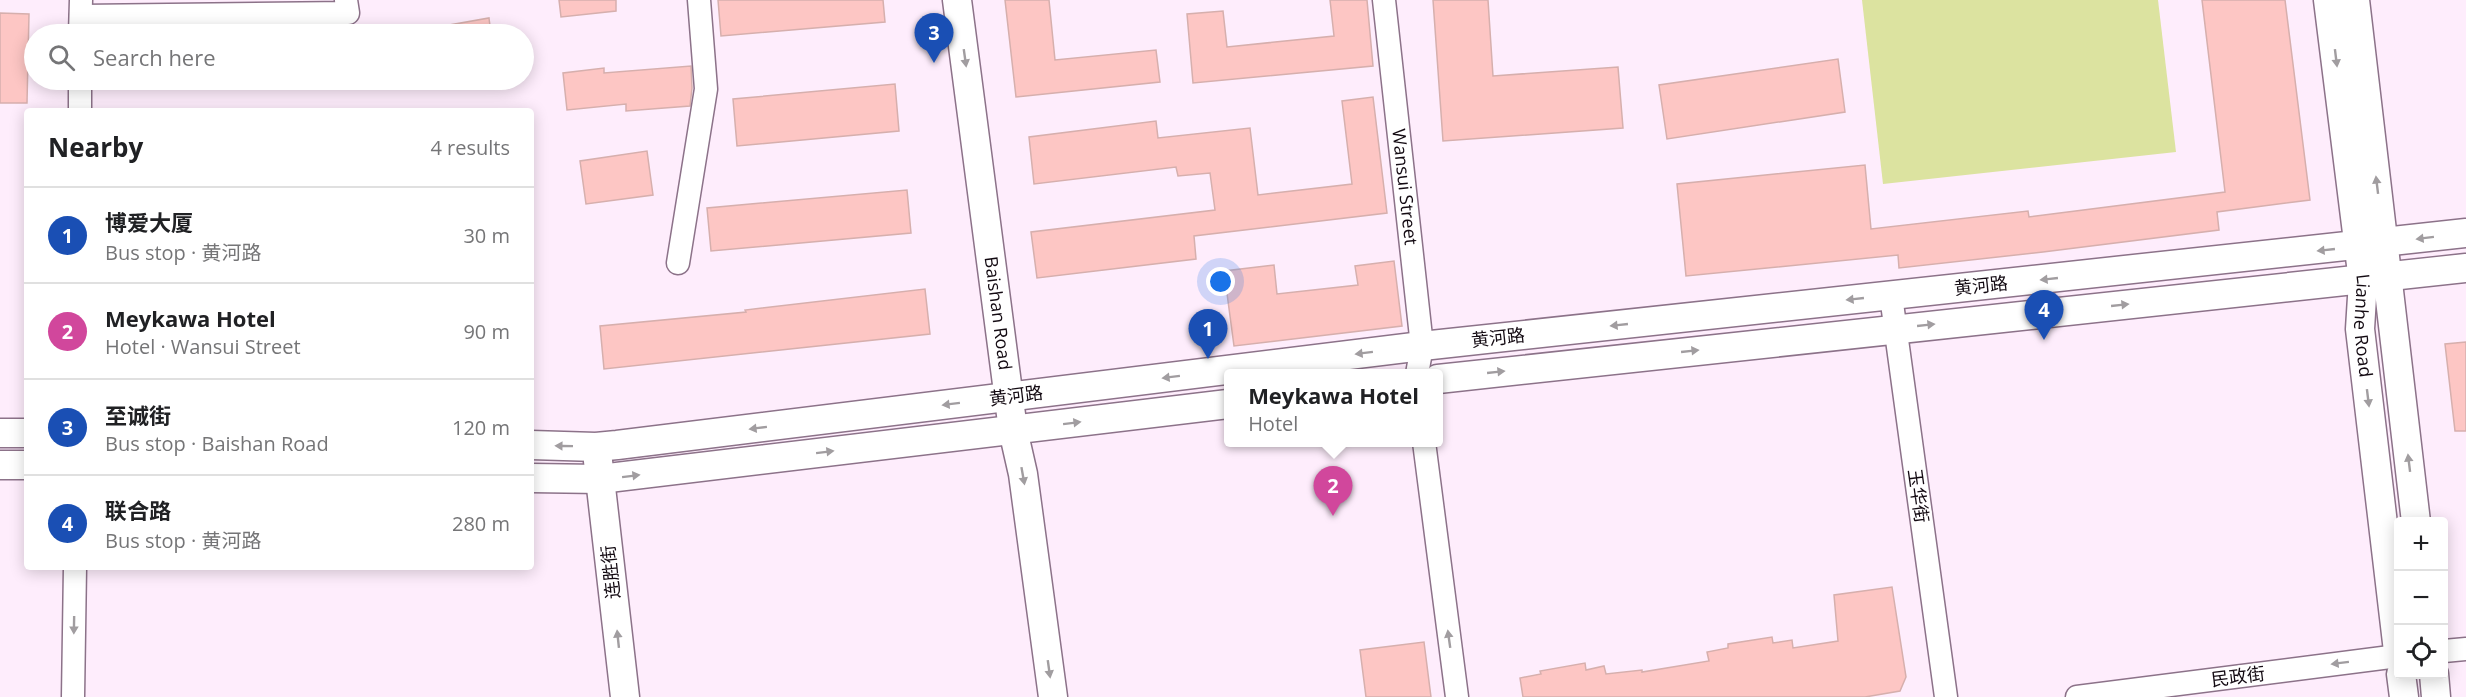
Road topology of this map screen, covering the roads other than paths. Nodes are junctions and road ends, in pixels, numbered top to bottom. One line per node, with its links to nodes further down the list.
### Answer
1 (346, 0): 7 (street)
2 (699, 0): 12 (street)
3 (957, 0): 22 (main road, Baishan Road, one-way to 22)
4 (1384, 0): 17 (street, Wansui Street)
5 (2328, 0): 11 (main road, Lianhe Road, one-way to 11)
6 (2355, 0): 11 (main road, one-way to 6)
7 (81, 17)
8 (80, 90): 9 (street)
9 (80, 108)
10 (2466, 233): 11 (main road, 黄河路, one-way to 11)
11 (2372, 245): 14 (main road, Lianhe Road); 15 (main road, 黄河路, one-way to 15)
12 (678, 263)
13 (2466, 268): 14 (main road, 黄河路)
14 (2376, 279): 16 (main road, 黄河路, one-way to 14); 34 (main road, Lianhe Road, one-way to 14); 36 (main road, Lianhe Road, one-way to 36)
15 (1891, 296): 16 (street, 玉华街); 17 (main road, 黄河路, one-way to 17)
16 (1895, 328): 21 (main road, 黄河路, one-way to 16); 46 (street, 玉华街)
17 (1422, 346): 18 (main road, 黄河路, one-way to 18); 19 (street, Wansui Street)
18 (1239, 369)
19 (1418, 369)
20 (1224, 371): 22 (main road, 黄河路, one-way to 22)
21 (1443, 378)
22 (1009, 398): 24 (main road, Baishan Road); 28 (main road, 黄河路, one-way to 28)
23 (1224, 404): 24 (main road, 黄河路, one-way to 23)
24 (1013, 430): 33 (main road, 黄河路, one-way to 24); 44 (main road, Baishan Road, one-way to 44)
25 (0, 433): 26 (main road)
26 (24, 433)
27 (534, 445): 28 (main road, 黄河路, one-way to 27)
28 (596, 447): 33 (main road, 连胜街)
29 (1425, 447): 45 (street, one-way to 29)
30 (0, 465): 31 (main road)
31 (24, 465)
32 (534, 478): 33 (main road, 黄河路)
33 (600, 479): 43 (main road, 连胜街, one-way to 33)
34 (2415, 517)
35 (75, 570): 42 (street, one-way to 42)
36 (2395, 625)
37 (2466, 649): 38 (street)
38 (2448, 651)
39 (2394, 655): 47 (street, 民政街, one-way to 47)
40 (2402, 679): 48 (main road)
41 (2434, 679): 49 (main road)
42 (73, 697)
43 (625, 697)
44 (1053, 697)
45 (1457, 697)
46 (1946, 697)
47 (2077, 697)
48 (2404, 697)
49 (2436, 697)

